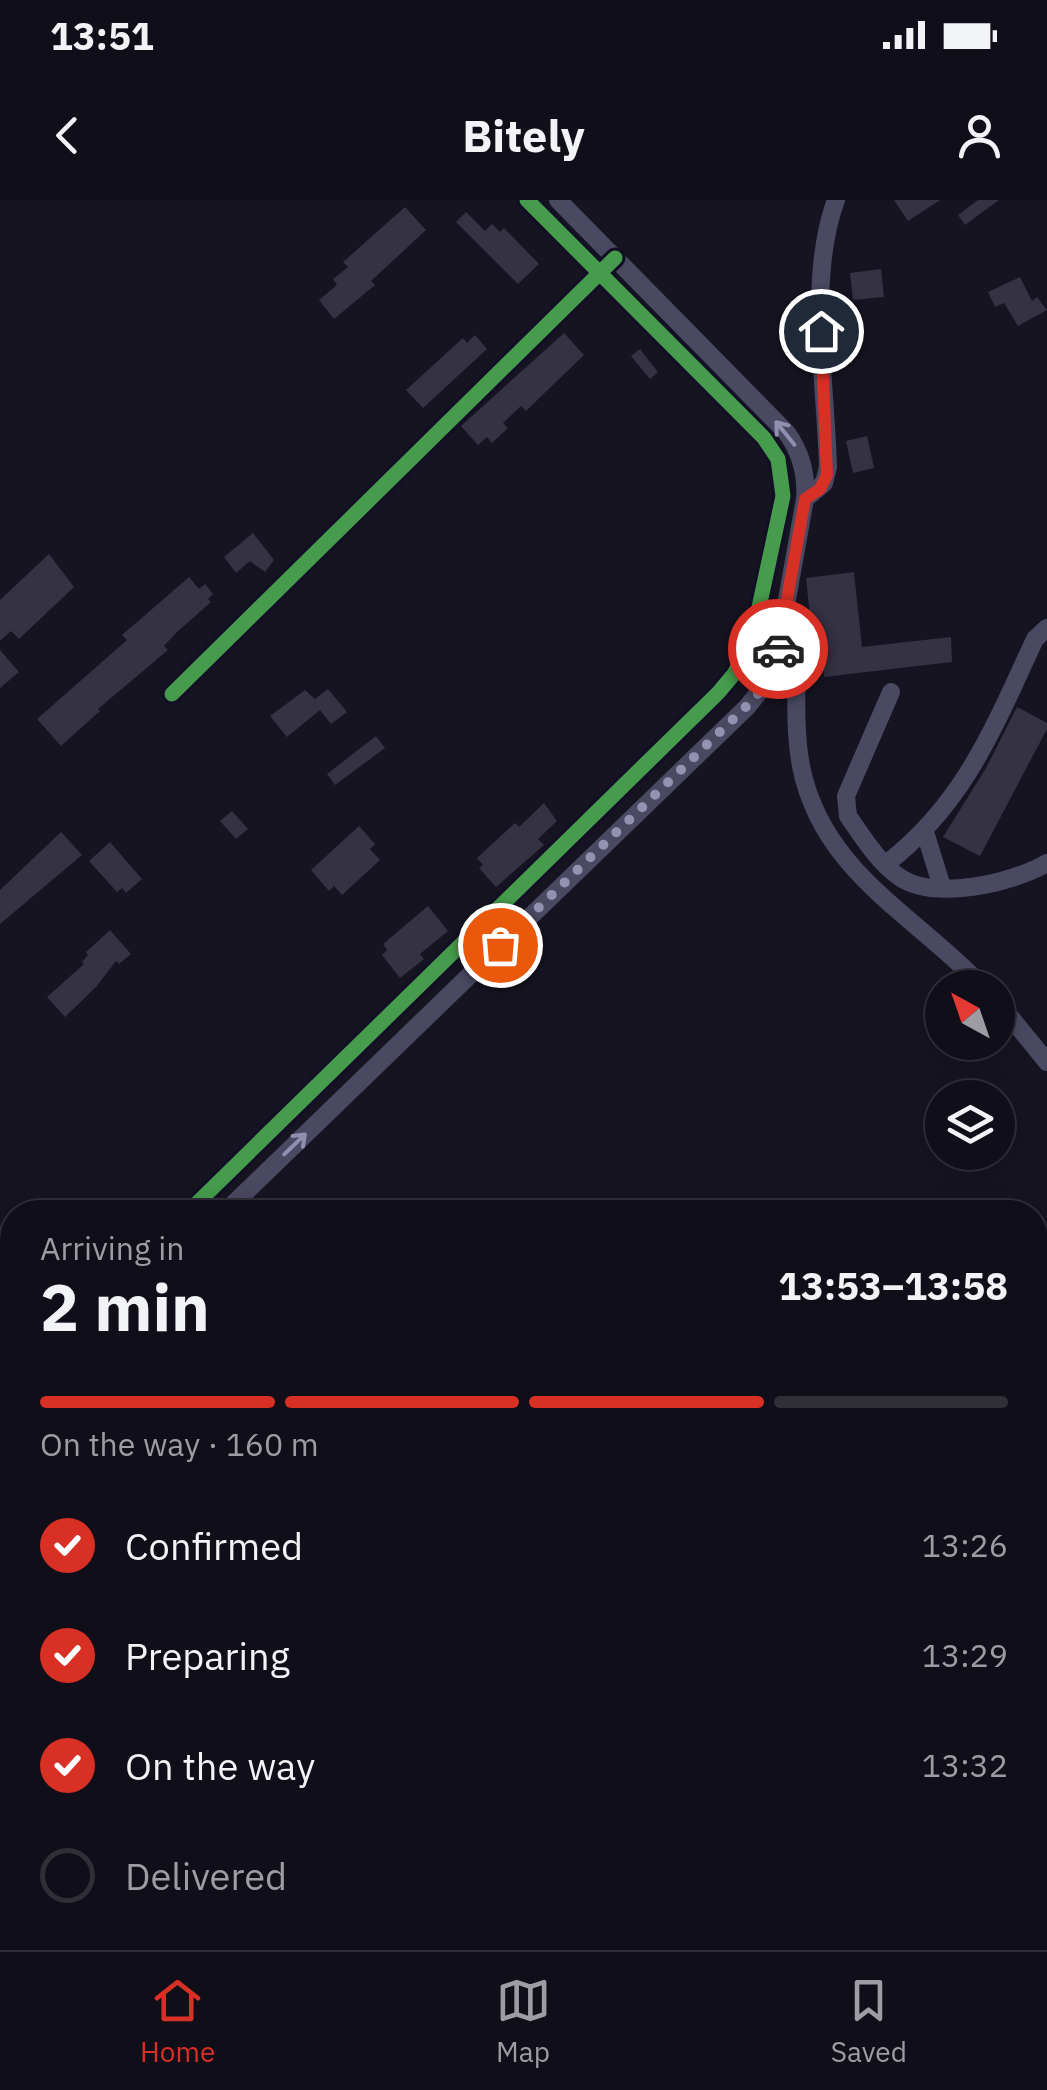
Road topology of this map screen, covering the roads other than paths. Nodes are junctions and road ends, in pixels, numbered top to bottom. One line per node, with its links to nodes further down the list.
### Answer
1 (527, 200): 5 (street)
2 (558, 200): 4 (street)
3 (836, 200): 6 (street)
4 (615, 258): 5 (street); 6 (street, one-way to 4)
5 (600, 273): 10 (street); 20 (street)
6 (805, 499): 7 (street)
7 (783, 618): 13 (street); 21 (street, one-way to 7)
8 (1047, 628): 11 (street)
9 (891, 692): 12 (street)
10 (172, 694)
11 (925, 832): 15 (street); 16 (street)
12 (860, 833): 13 (street); 15 (street)
13 (828, 836): 17 (street)
14 (1047, 862): 16 (street)
15 (886, 864): 16 (street)
16 (942, 887)
17 (966, 970)
18 (1015, 1023): 19 (street)
19 (1047, 1062)
20 (200, 1200)
21 (237, 1200)

